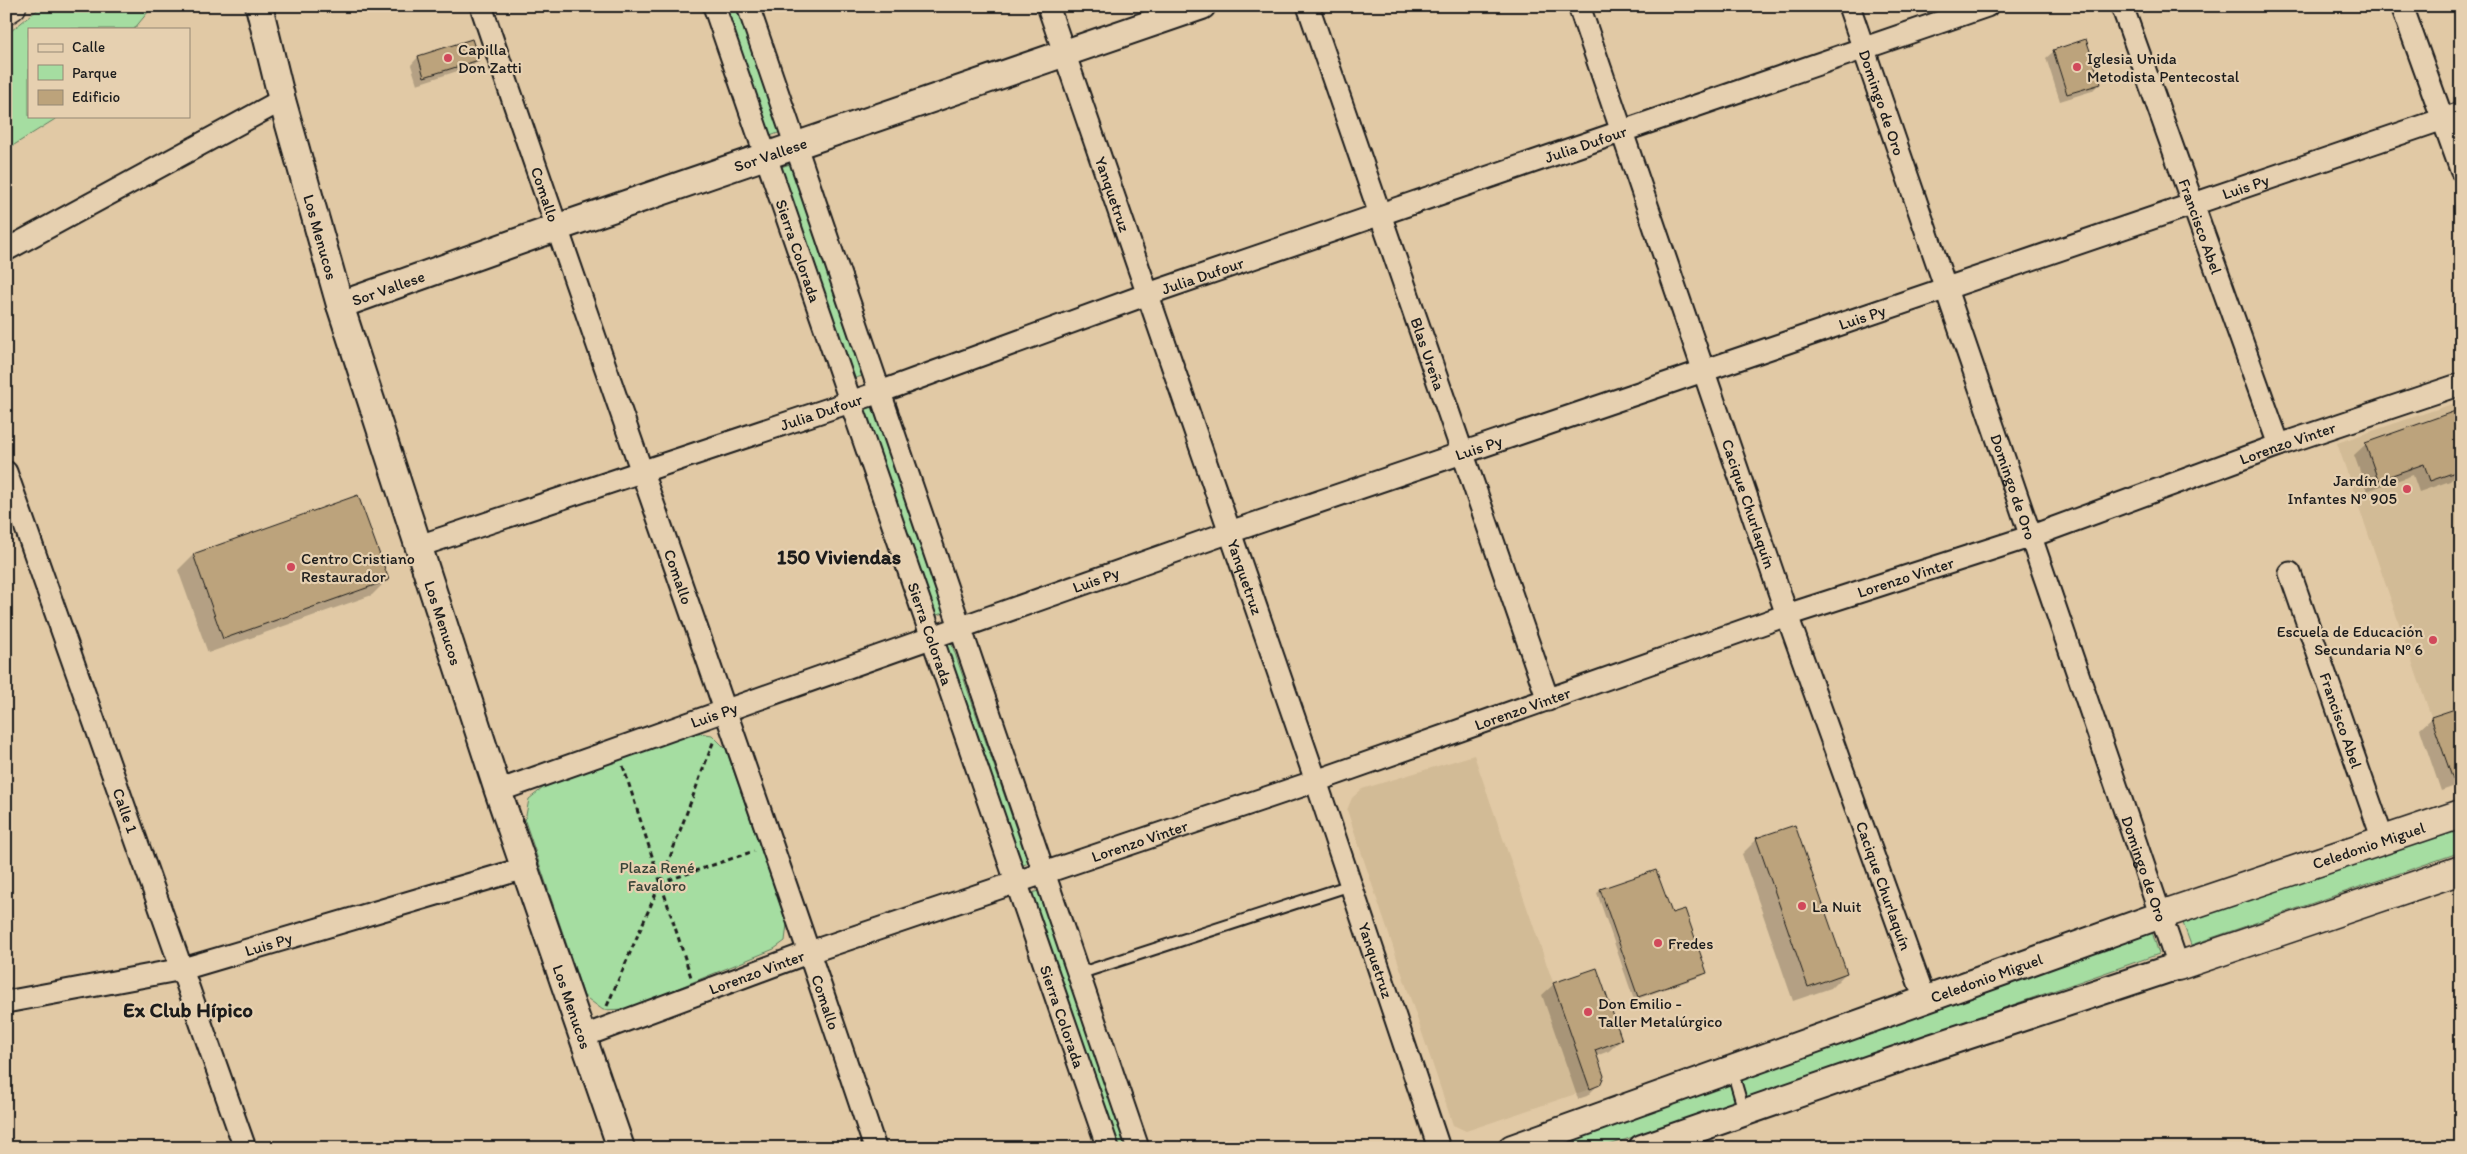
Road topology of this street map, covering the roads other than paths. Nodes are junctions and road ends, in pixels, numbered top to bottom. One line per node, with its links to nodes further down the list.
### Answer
1 (12, 6): 14 (main road)
2 (259, 6): 17 (street, Los Menucos)
3 (481, 6): 25 (street, Comallo)
4 (714, 6): 21 (street, Sierra Colorada)
5 (748, 6): 20 (street, Sierra Colorada)
6 (1048, 6): 16 (street, Yanquetruz)
7 (1202, 6): 16 (street, Sor Vallese)
8 (1308, 6): 24 (street, Blas Ureña)
9 (1579, 6): 19 (street, Cacique Churlaquín)
10 (1849, 6): 15 (street, Domingo de Oro)
11 (1987, 6): 15 (street, Julia Dufour)
12 (2122, 6): 23 (street, Francisco Abel)
13 (2402, 6): 18 (street)
14 (6, 10)
15 (1864, 48): 19 (street, Julia Dufour); 27 (street, Domingo de Oro)
16 (1064, 54): 20 (street, Sor Vallese); 28 (street, Yanquetruz)
17 (282, 100): 26 (street); 29 (street, Los Menucos)
18 (2452, 116): 22 (street); 23 (street, Luis Py)
19 (1622, 130): 24 (street, Julia Dufour); 30 (street, Cacique Churlaquín)
20 (796, 146): 21 (street, Sor Vallese); 32 (street, Sierra Colorada)
21 (766, 156): 25 (street, Sor Vallese); 33 (street, Sierra Colorada)
22 (2461, 170)
23 (2192, 204): 27 (street, Luis Py); 34 (street, Francisco Abel)
24 (1380, 215): 28 (street, Julia Dufour); 35 (street, Blas Ureña)
25 (556, 228): 29 (street, Sor Vallese); 37 (street, Comallo)
26 (6, 250)
27 (1947, 288): 30 (street, Luis Py); 39 (street, Domingo de Oro)
28 (1148, 294): 32 (street, Julia Dufour); 38 (street, Yanquetruz)
29 (340, 305): 40 (street, Los Menucos)
30 (1703, 370): 35 (street, Luis Py); 42 (street, Cacique Churlaquín)
31 (2461, 384): 34 (street, Lorenzo Vinter)
32 (880, 392): 33 (street, Julia Dufour); 43 (street, Sierra Colorada)
33 (851, 402): 37 (street, Julia Dufour); 44 (street, Sierra Colorada)
34 (2279, 445): 39 (street, Lorenzo Vinter)
35 (1462, 453): 38 (street, Luis Py); 45 (street, Blas Ureña)
36 (6, 472): 59 (street, Calle 1)
37 (642, 472): 40 (street, Julia Dufour); 46 (street, Comallo)
38 (1230, 532): 43 (street, Luis Py); 47 (street, Yanquetruz)
39 (2032, 536): 42 (street, Lorenzo Vinter); 56 (street, Domingo de Oro)
40 (419, 546): 48 (street, Los Menucos)
41 (2290, 573): 50 (street, Francisco Abel)
42 (1787, 615): 45 (street, Lorenzo Vinter); 61 (street, Cacique Churlaquín)
43 (961, 629): 44 (street, Luis Py); 53 (street, Sierra Colorada)
44 (932, 638): 46 (street, Luis Py); 54 (street, Sierra Colorada)
45 (1548, 700): 47 (street, Lorenzo Vinter)
46 (725, 710): 48 (street, Luis Py); 57 (street, Comallo)
47 (1316, 781): 53 (street, Lorenzo Vinter); 55 (street, Yanquetruz)
48 (498, 791): 51 (street, Los Menucos)
49 (2461, 814): 50 (main road, Celedonio Miguel)
50 (2383, 840): 56 (main road, Celedonio Miguel)
51 (525, 868): 59 (street, Luis Py); 63 (street, Los Menucos)
52 (2461, 870): 58 (main road)
53 (1044, 873): 54 (street, Lorenzo Vinter); 60 (street, Sierra Colorada)
54 (1016, 881): 57 (street, Lorenzo Vinter); 69 (street, Sierra Colorada)
55 (1351, 885): 60 (lane); 71 (street, Yanquetruz)
56 (2162, 916): 58 (street, Domingo de Oro); 61 (street, Celedonio Miguel)
57 (810, 952): 63 (street, Lorenzo Vinter); 68 (street, Comallo)
58 (2178, 966): 65 (street)
59 (183, 969): 62 (street, Luis Py); 66 (street, Calle 1)
60 (1078, 974): 70 (street, Sierra Colorada)
61 (1925, 1000): 64 (street, Celedonio Miguel)
62 (6, 1002)
63 (584, 1036): 67 (street, Los Menucos)
64 (1731, 1069): 65 (lane); 72 (street, Celedonio Miguel)
65 (1744, 1112): 73 (street)
66 (245, 1148)
67 (621, 1148)
68 (876, 1148)
69 (1108, 1148)
70 (1138, 1148)
71 (1439, 1148)
72 (1512, 1148)
73 (1642, 1148)

